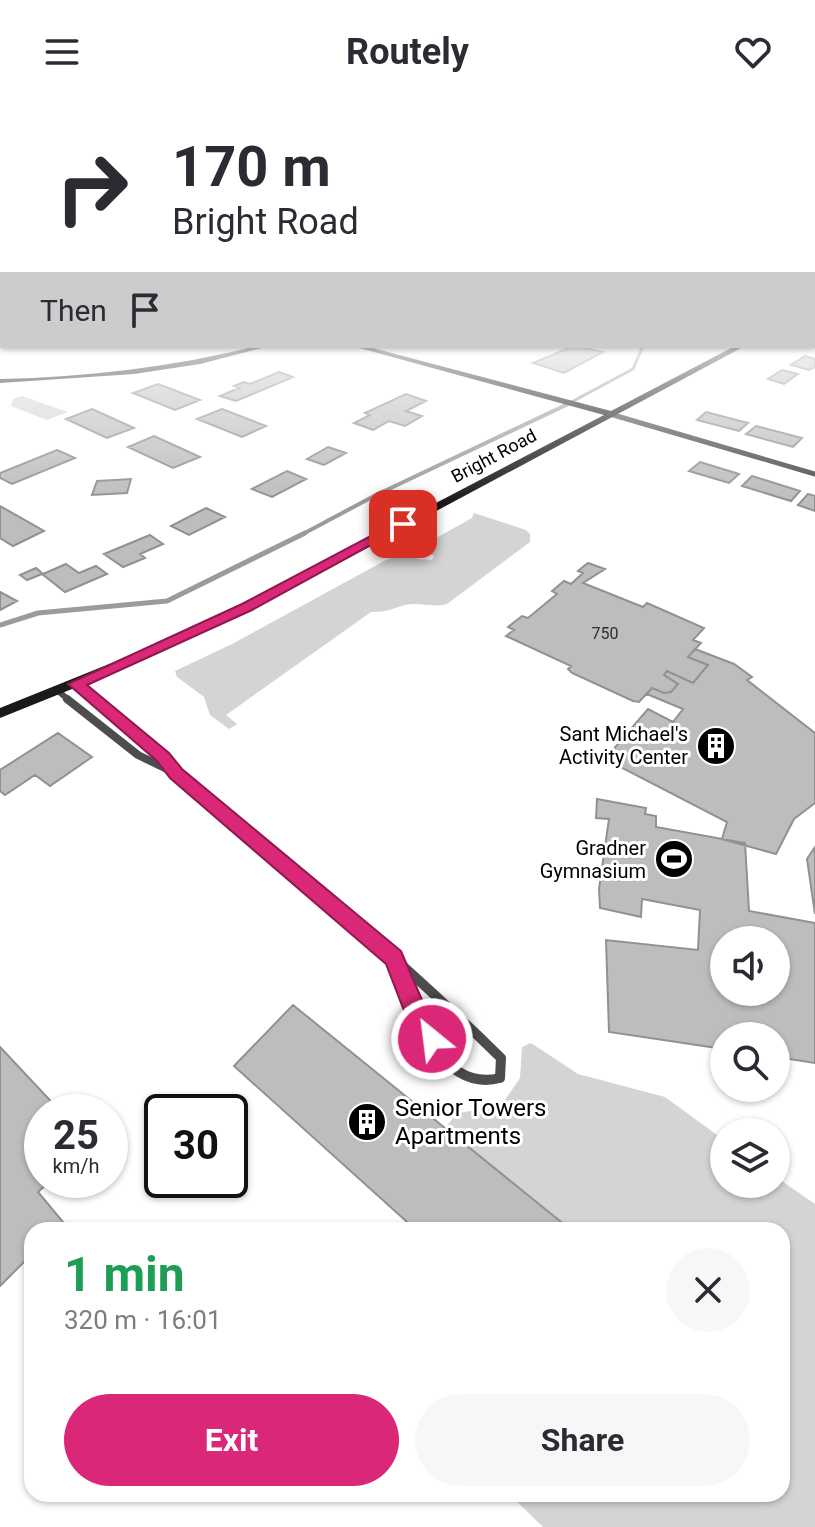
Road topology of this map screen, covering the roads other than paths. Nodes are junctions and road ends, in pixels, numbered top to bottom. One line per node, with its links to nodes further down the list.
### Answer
1 (154, 369): 6 (main road)
2 (436, 369): 5 (main road)
3 (467, 369): 5 (main road)
4 (696, 369): 7 (main road, Bright Road)
5 (483, 379): 7 (main road)
6 (0, 381)
7 (610, 414): 8 (street); 9 (main road, Bright Road)
8 (815, 474)
9 (76, 684): 10 (main road, Bright Road); 12 (street)
10 (58, 691): 11 (main road, Bright Road); 12 (street)
11 (0, 713)
12 (176, 774): 13 (street)
13 (394, 958): 13 (street)

